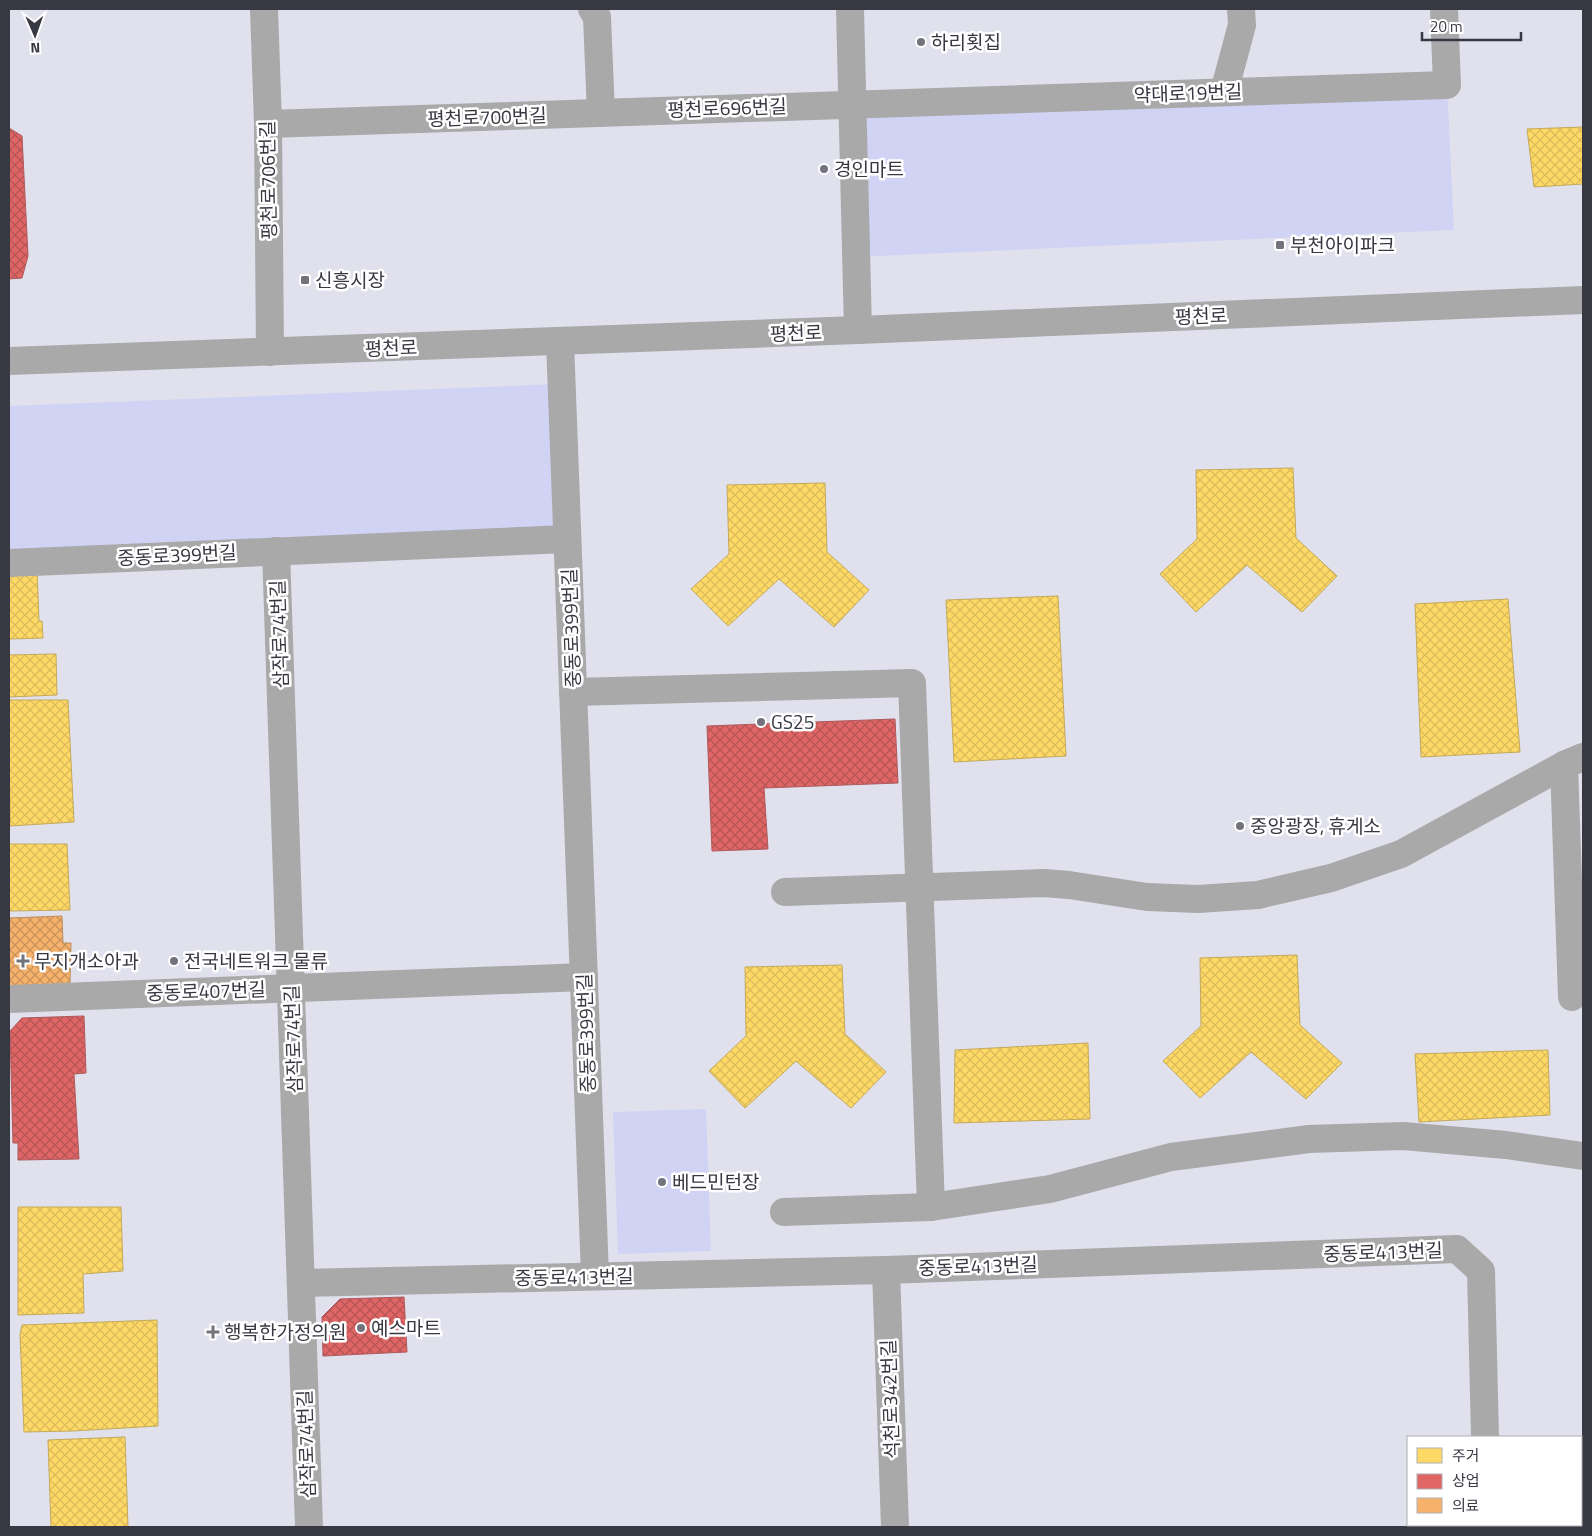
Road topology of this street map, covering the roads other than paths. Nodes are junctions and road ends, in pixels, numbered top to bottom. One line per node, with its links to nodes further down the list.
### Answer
1 (264, 9): 9 (street, 평천로706번길)
2 (592, 9): 8 (street)
3 (850, 9): 7 (street)
4 (1241, 9): 6 (street)
5 (1444, 9): 6 (street, 약대로19번길)
6 (1224, 92): 7 (street, 약대로19번길)
7 (852, 104): 8 (street, 평천로696번길); 11 (street)
8 (601, 113): 9 (street, 평천로700번길)
9 (268, 124): 13 (street, 평천로706번길)
10 (1583, 300): 11 (street, 평천로)
11 (858, 330): 12 (street, 평천로)
12 (560, 341): 13 (street, 평천로); 15 (street)
13 (270, 352): 14 (street, 평천로)
14 (9, 361)
15 (567, 539): 16 (street, 중동로399번길); 18 (street, 중동로399번길)
16 (276, 551): 17 (street, 중동로399번길); 23 (street, 삼작로74번길)
17 (9, 563)
18 (573, 692): 20 (street); 22 (street, 중동로399번길)
19 (1574, 761): 20 (street); 24 (street)
20 (920, 887): 21 (street); 27 (street)
21 (785, 892)
22 (584, 977): 23 (street, 중동로407번길); 30 (street, 중동로399번길)
23 (291, 988): 25 (street, 중동로407번길); 31 (street, 삼작로74번길)
24 (1572, 997)
25 (9, 999)
26 (1583, 1156): 27 (street)
27 (931, 1207): 28 (street)
28 (784, 1212)
29 (886, 1270): 30 (street, 중동로413번길); 32 (street, 중동로413번길); 34 (street, 석천로342번길)
30 (595, 1276): 31 (street, 중동로413번길)
31 (301, 1283): 33 (street, 삼작로74번길)
32 (1485, 1436)
33 (309, 1527)
34 (895, 1527)

